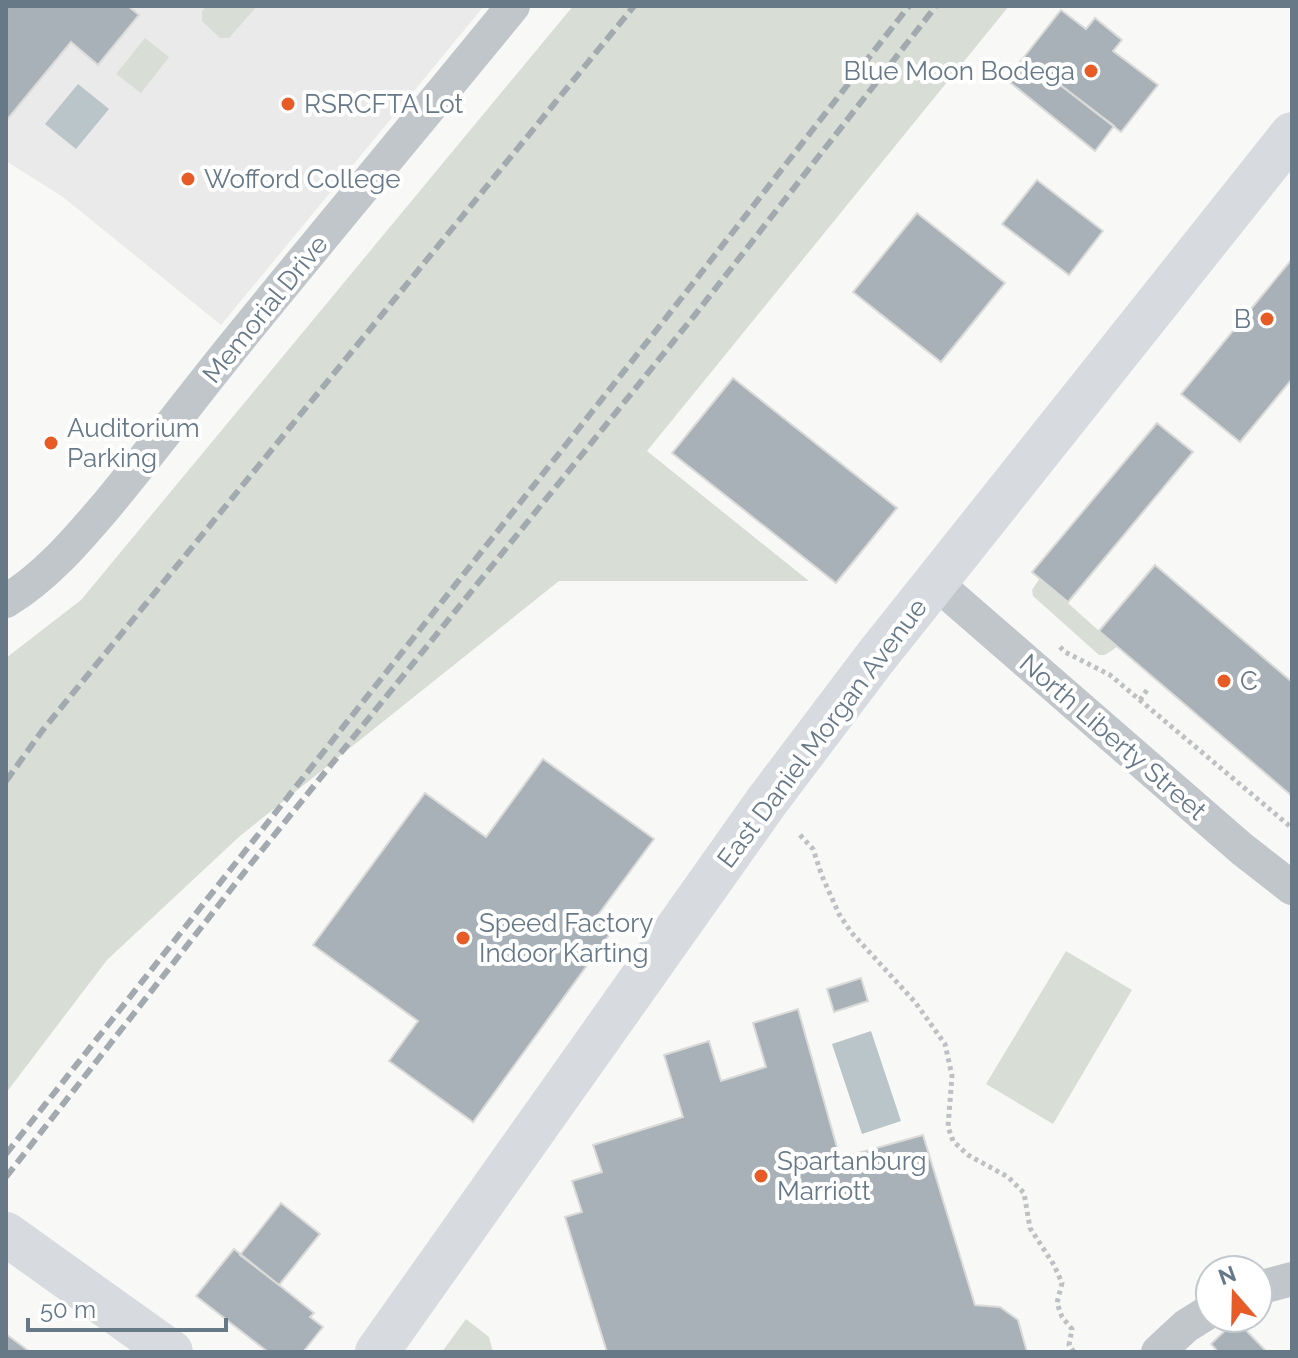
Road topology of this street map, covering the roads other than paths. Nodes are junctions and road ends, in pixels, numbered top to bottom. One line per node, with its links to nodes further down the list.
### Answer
1 (513, 6): 4 (street, Memorial Drive)
2 (1292, 134): 3 (main road, East Daniel Morgan Avenue)
3 (936, 583): 5 (street, North Liberty Street); 9 (main road, East Daniel Morgan Avenue)
4 (6, 601)
5 (1292, 888)
6 (6, 1234): 8 (main road)
7 (1194, 1321): 10 (street)
8 (171, 1352)
9 (377, 1352)
10 (1158, 1352)

